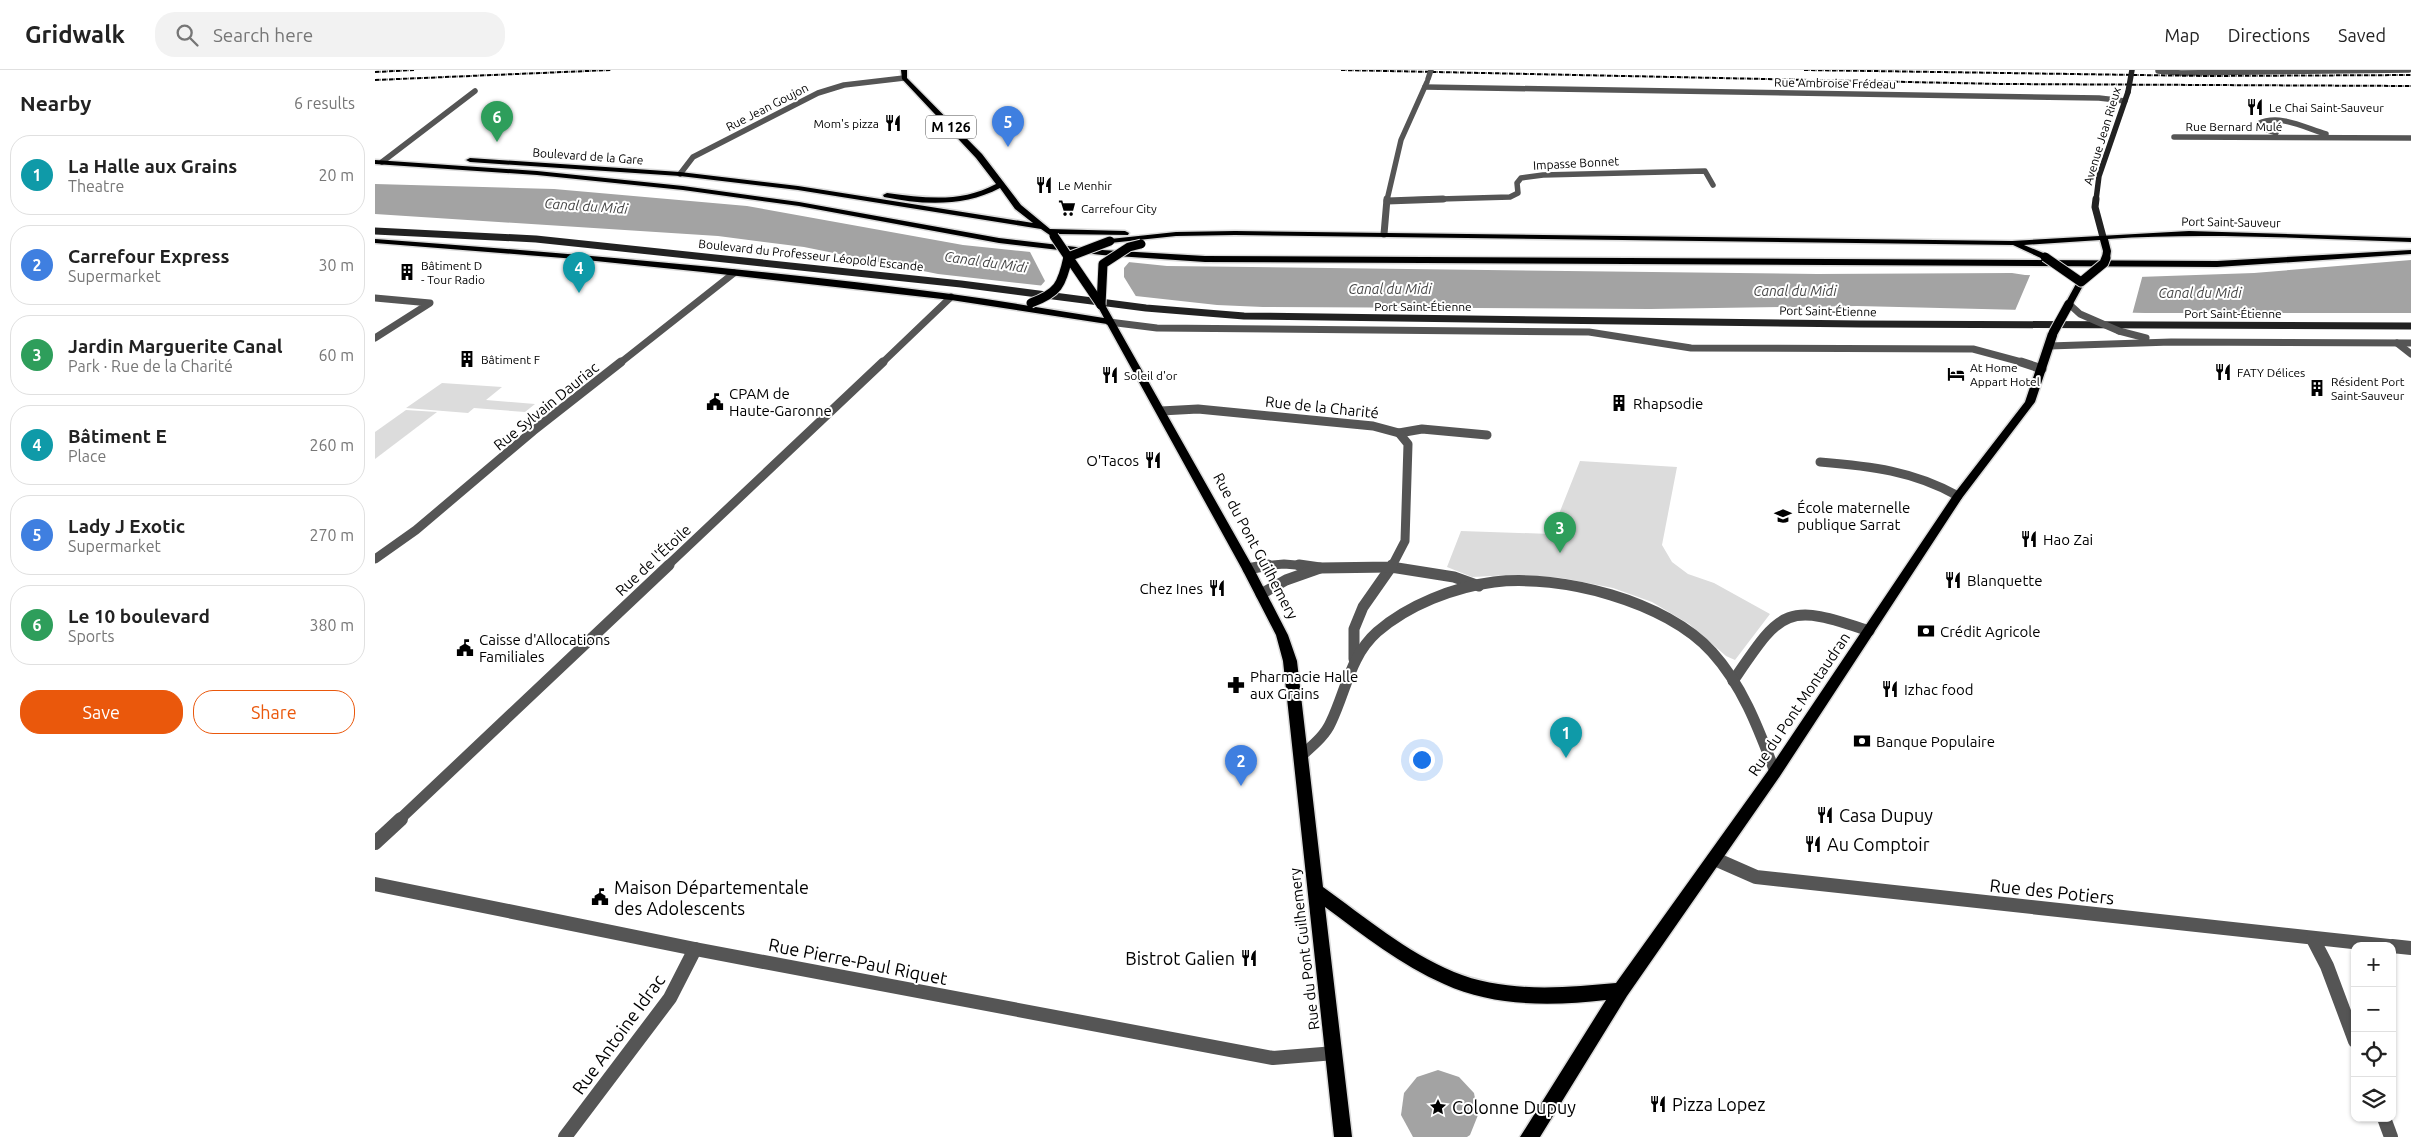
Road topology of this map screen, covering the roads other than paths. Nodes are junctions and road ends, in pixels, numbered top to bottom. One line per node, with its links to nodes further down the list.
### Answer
1 (1431, 70): 6 (street, bridge)
2 (2132, 70): 8 (main road, Avenue Jean Rieux, bridge)
3 (2409, 70): 4 (street)
4 (2157, 71)
5 (904, 74): 14 (street, Rue Jean Goujon); 15 (main road, M 126)
6 (1425, 87): 8 (street, Rue Ambroise Frédeau); 18 (street)
7 (475, 91): 13 (street)
8 (2125, 102): 25 (main road, Avenue Jean Rieux)
9 (2295, 136): 10 (street, Rue Bernard Mulé); 11 (street, Rue Bernard Mulé); 11 (street, Rue Bernard Mulé)
10 (2173, 137)
11 (2346, 137): 12 (street, Rue Bernard Mulé)
12 (2411, 138)
13 (382, 162): 14 (main road, Boulevard de la Gare); 30 (main road)
14 (680, 174): 17 (main road, Boulevard de la Gare)
15 (1000, 185): 17 (main road, Boulevard de la Gare); 19 (main road, M 126)
16 (1713, 185): 18 (street, Impasse Bonnet)
17 (798, 188): 19 (main road, Boulevard de la Gare)
18 (1387, 201): 24 (street)
19 (1041, 227): 21 (main road)
20 (375, 231): 39 (main road, Boulevard du Professeur Léopold Escande)
21 (1052, 233): 23 (main road); 31 (main road, Rue du Pont Guilhemery, bridge)
22 (2411, 233): 26 (main road, Port Saint-Sauveur)
23 (1176, 234): 24 (main road); 31 (main road, bridge); 37 (main road, bridge)
24 (1384, 234): 29 (main road)
25 (2103, 237): 26 (main road, Port Saint-Sauveur); 29 (main road); 33 (main road, Rue du Pont Montaudran, bridge)
26 (2358, 238): 27 (main road, Port Saint-Sauveur)
27 (2411, 240)
28 (375, 241): 32 (main road, Boulevard du Professeur Léopold Escande)
29 (2013, 243): 33 (main road, bridge)
30 (2411, 252)
31 (1068, 257): 37 (main road, Rue du Pont Guilhemery, bridge); 38 (main road, bridge)
32 (734, 273): 34 (main road, Boulevard du Professeur Léopold Escande); 54 (street, Rue Sylvain Dauriac)
33 (2081, 282): 36 (main road, Rue du Pont Montaudran)
34 (951, 297): 38 (main road, Boulevard du Professeur Léopold Escande); 65 (street, Rue de l'Étoile)
35 (375, 298): 42 (street)
36 (2069, 304): 43 (street, bridge); 46 (main road, Rue du Pont Montaudran, bridge)
37 (1101, 305): 40 (main road, Rue du Pont Guilhemery)
38 (1013, 308): 40 (main road, Boulevard du Professeur Léopold Escande)
39 (1244, 316): 41 (main road, Port Saint-Étienne)
40 (1109, 322): 48 (street, Port Saint-Étienne); 49 (main road, Rue du Pont Guilhemery)
41 (2411, 326)
42 (375, 338)
43 (2171, 342): 44 (street); 46 (street)
44 (2397, 343): 45 (street); 47 (street)
45 (2411, 343)
46 (2049, 346): 48 (main road, Rue du Pont Montaudran)
47 (2411, 354)
48 (2042, 369): 53 (main road, Rue du Pont Montaudran)
49 (1161, 411): 50 (street, Rue de la Charité); 57 (main road, Rue du Pont Guilhemery)
50 (1399, 433): 51 (street); 55 (street)
51 (1487, 435)
52 (1819, 462): 53 (street)
53 (1957, 496): 60 (main road, Rue du Pont Montaudran)
54 (375, 559)
55 (1391, 567): 56 (street); 58 (street); 61 (street)
56 (1320, 568): 57 (street); 59 (street)
57 (1248, 569): 59 (main road, Rue du Pont Guilhemery)
58 (1479, 586): 61 (street); 62 (street)
59 (1261, 594): 63 (main road, Rue du Pont Guilhemery)
60 (1869, 631): 62 (street); 64 (main road, Rue du Pont Montaudran)
61 (1354, 659): 63 (street)
62 (1733, 681): 64 (street)
63 (1301, 756): 68 (main road, Rue du Pont Guilhemery)
64 (1775, 772): 66 (main road, Rue du Pont Montaudran)
65 (375, 843)
66 (1715, 859): 69 (street, Rue des Potiers); 74 (main road, Rue du Pont Montaudran)
67 (375, 884): 73 (street, Rue Pierre-Paul Riquet)
68 (1316, 891): 74 (main road); 76 (main road, Rue du Pont Guilhemery)
69 (2313, 939): 70 (street, Rue des Potiers); 75 (street)
70 (2351, 942)
71 (2396, 946): 72 (street)
72 (2411, 948)
73 (695, 949): 76 (street, Rue Pierre-Paul Riquet); 78 (street, Rue Antoine Idrac)
74 (1621, 990): 80 (main road, Rue du Pont Montaudran)
75 (2352, 1032)
76 (1335, 1052): 79 (main road, Rue du Pont Guilhemery)
77 (2385, 1122): 81 (street)
78 (565, 1137)
79 (1343, 1137)
80 (1529, 1137)
81 (2391, 1137)

